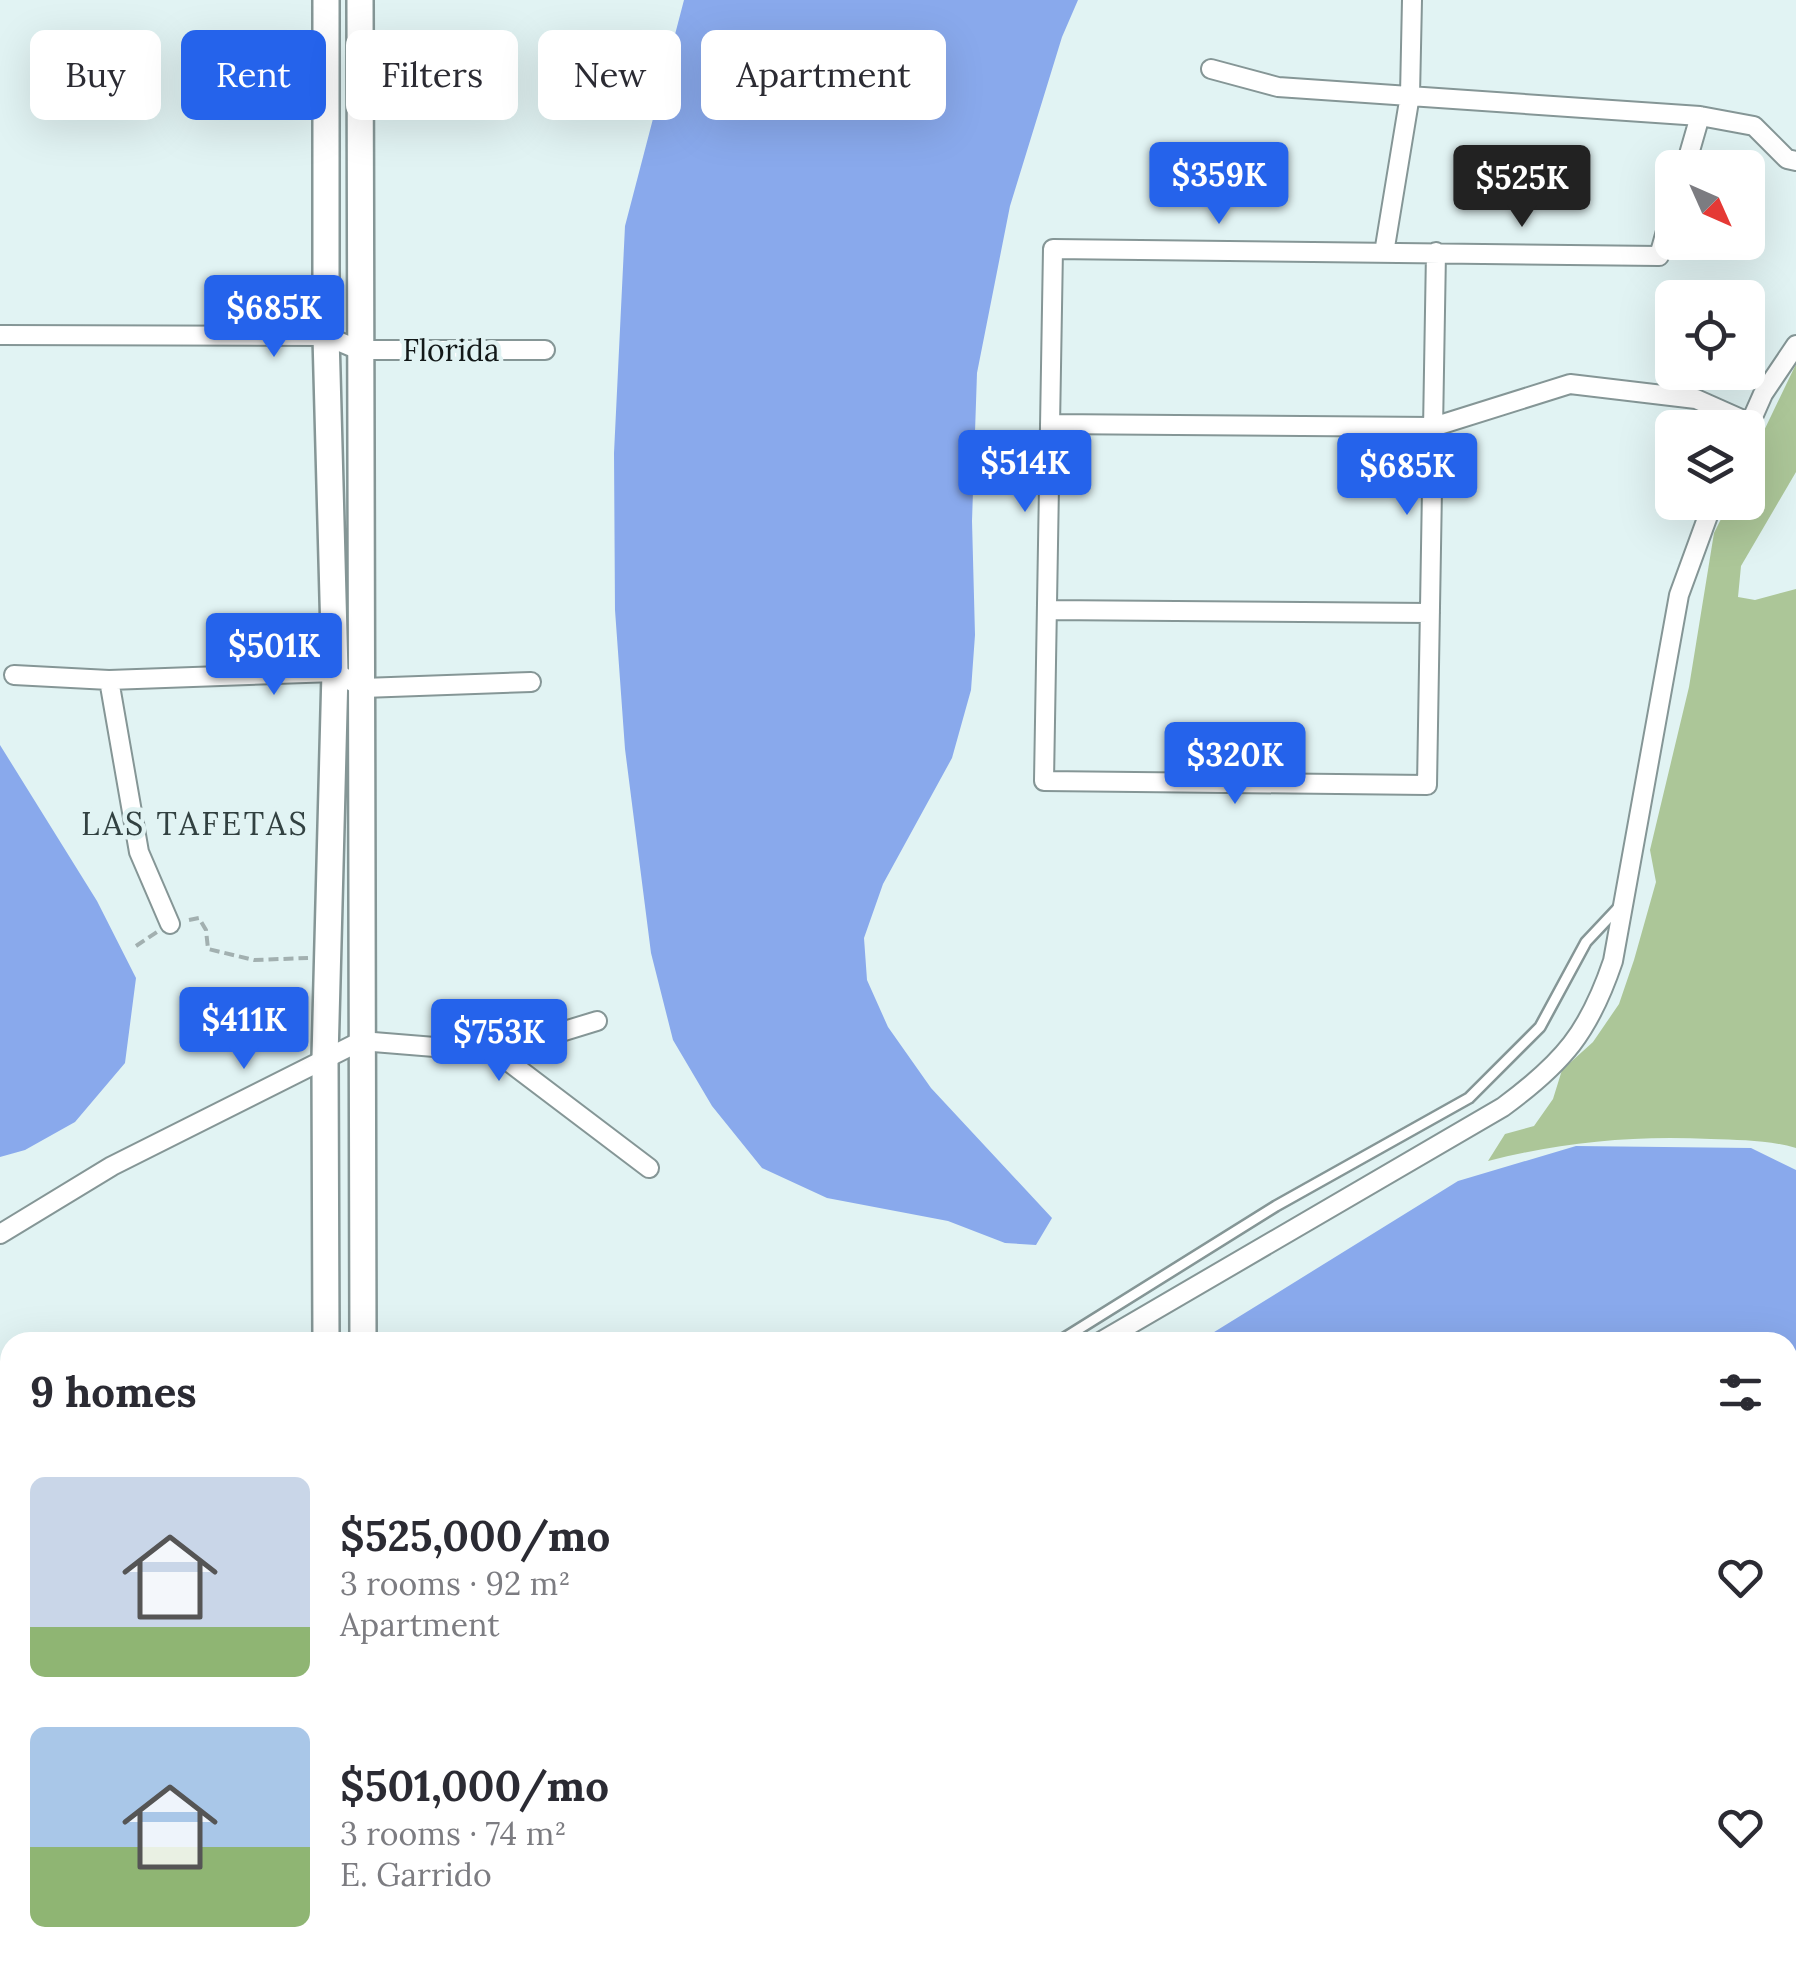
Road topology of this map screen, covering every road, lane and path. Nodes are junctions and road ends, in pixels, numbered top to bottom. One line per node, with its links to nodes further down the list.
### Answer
1 (326, 0): 13 (main road)
2 (360, 0): 15 (main road)
3 (1412, 0): 5 (street)
4 (1210, 70): 5 (street)
5 (1410, 95): 6 (street); 10 (street)
6 (1700, 116): 7 (street); 8 (street)
7 (1690, 150)
8 (1796, 161)
9 (1436, 252): 10 (street); 11 (street); 20 (street)
10 (1384, 253): 19 (street)
11 (1655, 256)
12 (0, 335): 13 (street, Florida)
13 (326, 336): 15 (street, Florida); 24 (main road)
14 (1796, 344): 18 (street)
15 (359, 350): 16 (street, Florida); 28 (main road)
16 (545, 350)
17 (1718, 410): 20 (street)
18 (1756, 410)
19 (1050, 424): 20 (street); 22 (street)
20 (1433, 427): 23 (street)
21 (1706, 520): 29 (street)
22 (1047, 610): 23 (street); 23 (street)
23 (1430, 613)
24 (336, 672): 26 (street); 28 (street); 32 (main road)
25 (14, 675): 26 (street)
26 (109, 680): 30 (street)
27 (531, 682): 28 (street)
28 (362, 688): 34 (main road)
29 (1623, 903): 41 (lane); 42 (street)
30 (170, 924): 31 (path); 32 (path)
31 (136, 946)
32 (328, 958): 36 (main road)
33 (596, 1022): 35 (street)
34 (360, 1041): 35 (street); 36 (street); 40 (main road)
35 (496, 1052): 37 (street)
36 (325, 1058): 38 (street); 39 (main road)
37 (649, 1168)
38 (0, 1234)
39 (326, 1332)
40 (363, 1332)
41 (1074, 1332)
42 (1117, 1332)

